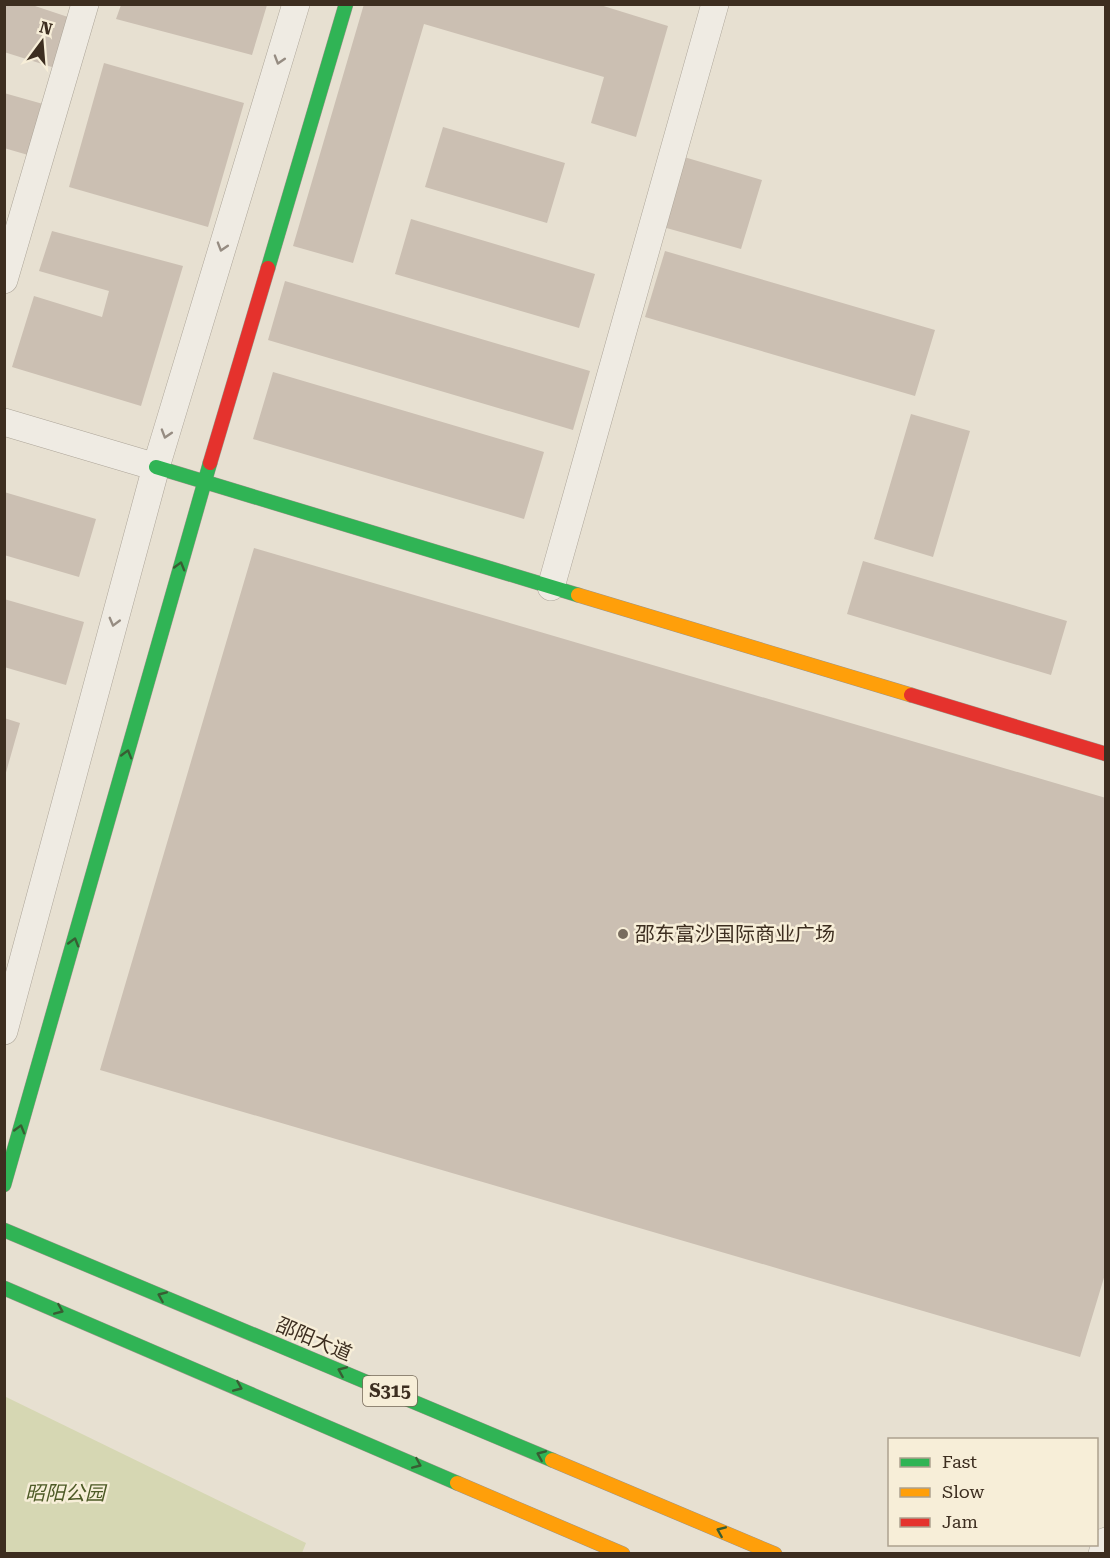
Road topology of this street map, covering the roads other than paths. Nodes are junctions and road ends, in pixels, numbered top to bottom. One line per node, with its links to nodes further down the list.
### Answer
1 (85, 4): 5 (street)
2 (296, 4): 7 (street, one-way to 7)
3 (346, 4): 8 (street)
4 (715, 4): 9 (street)
5 (4, 280)
6 (4, 422): 7 (street)
7 (156, 467): 8 (street); 11 (street, one-way to 11)
8 (204, 482): 9 (street); 12 (street, one-way to 8)
9 (551, 587): 10 (street)
10 (1106, 754)
11 (4, 1031)
12 (4, 1185)
13 (4, 1230): 17 (street, 邵阳大道 / S315, one-way to 13)
14 (4, 1288): 16 (street, one-way to 16)
15 (1106, 1541): 18 (street)
16 (623, 1554)
17 (775, 1554)
18 (1102, 1554)

